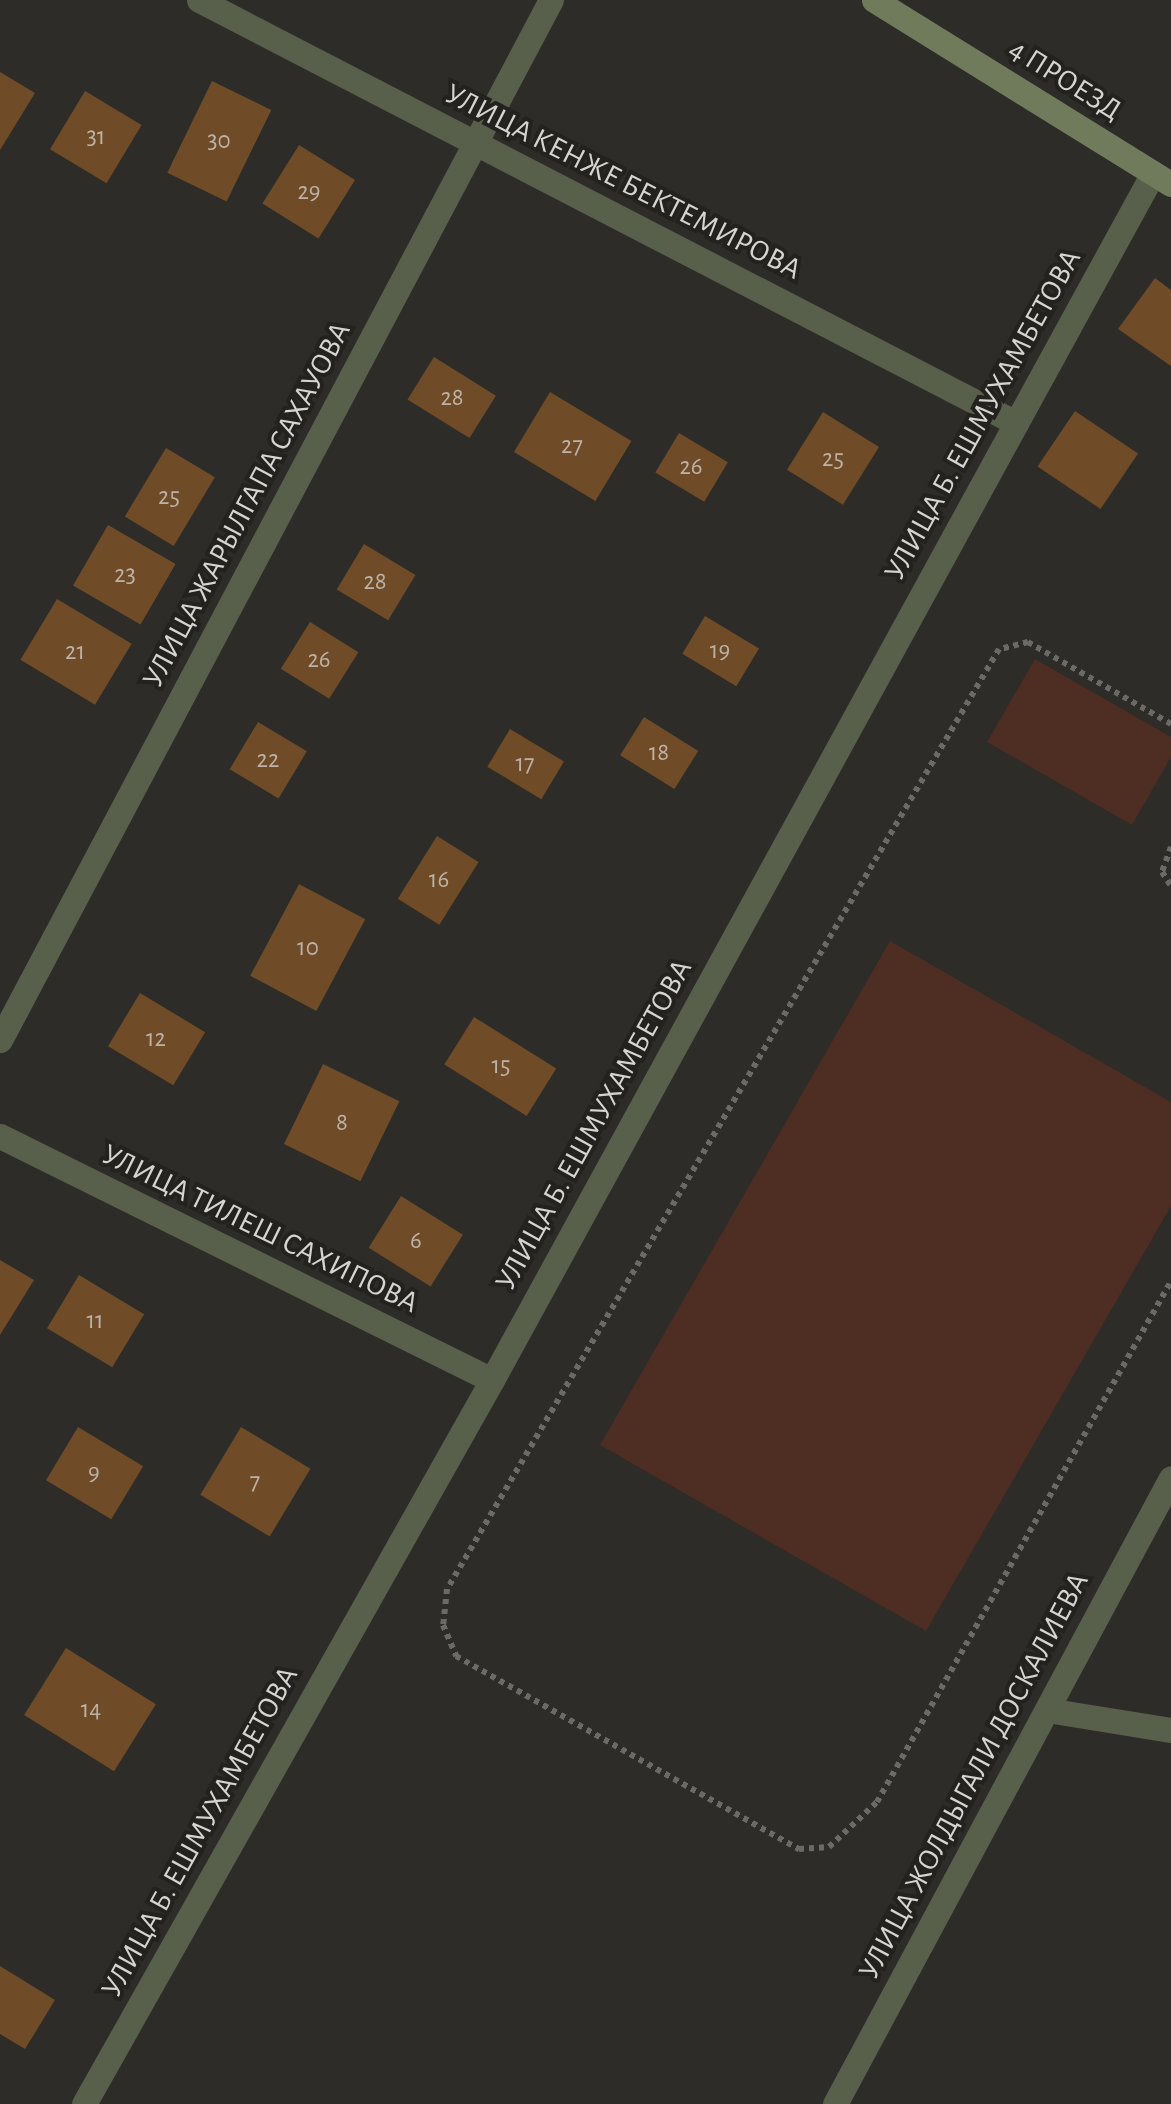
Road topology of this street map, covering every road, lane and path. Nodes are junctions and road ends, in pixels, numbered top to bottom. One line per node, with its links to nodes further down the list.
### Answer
1 (199, 0): 4 (street, УЛИЦА КЕНЖЕ БЕКТЕМИРОВА)
2 (551, 0): 4 (street, УЛИЦА ЖАРЫЛГАПА САХАУОВА)
3 (874, 0): 5 (street, 4 ПРОЕЗД)
4 (475, 142): 6 (street, УЛИЦА КЕНЖЕ БЕКТЕМИРОВА); 10 (street, УЛИЦА ЖАРЫЛГАПА САХАУОВА)
5 (1162, 178): 6 (street, УЛИЦА Б. ЕШМУХАМБЕТОВА)
6 (1016, 423): 13 (street, УЛИЦА Б. ЕШМУХАМБЕТОВА)
7 (1171, 724): 12 (path)
8 (1171, 848): 9 (path)
9 (1171, 886)
10 (0, 1040)
11 (0, 1136): 13 (street, УЛИЦА ТИЛЕШ САХИПОВА)
12 (1171, 1280)
13 (492, 1380): 17 (street, УЛИЦА Б. ЕШМУХАМБЕТОВА)
14 (1171, 1478): 15 (street, УЛИЦА ЖОЛДЫГАЛИ ДОСКАЛИЕВА)
15 (1046, 1710): 16 (street); 18 (street, УЛИЦА ЖОЛДЫГАЛИ ДОСКАЛИЕВА)
16 (1171, 1730)
17 (84, 2104)
18 (835, 2104)

